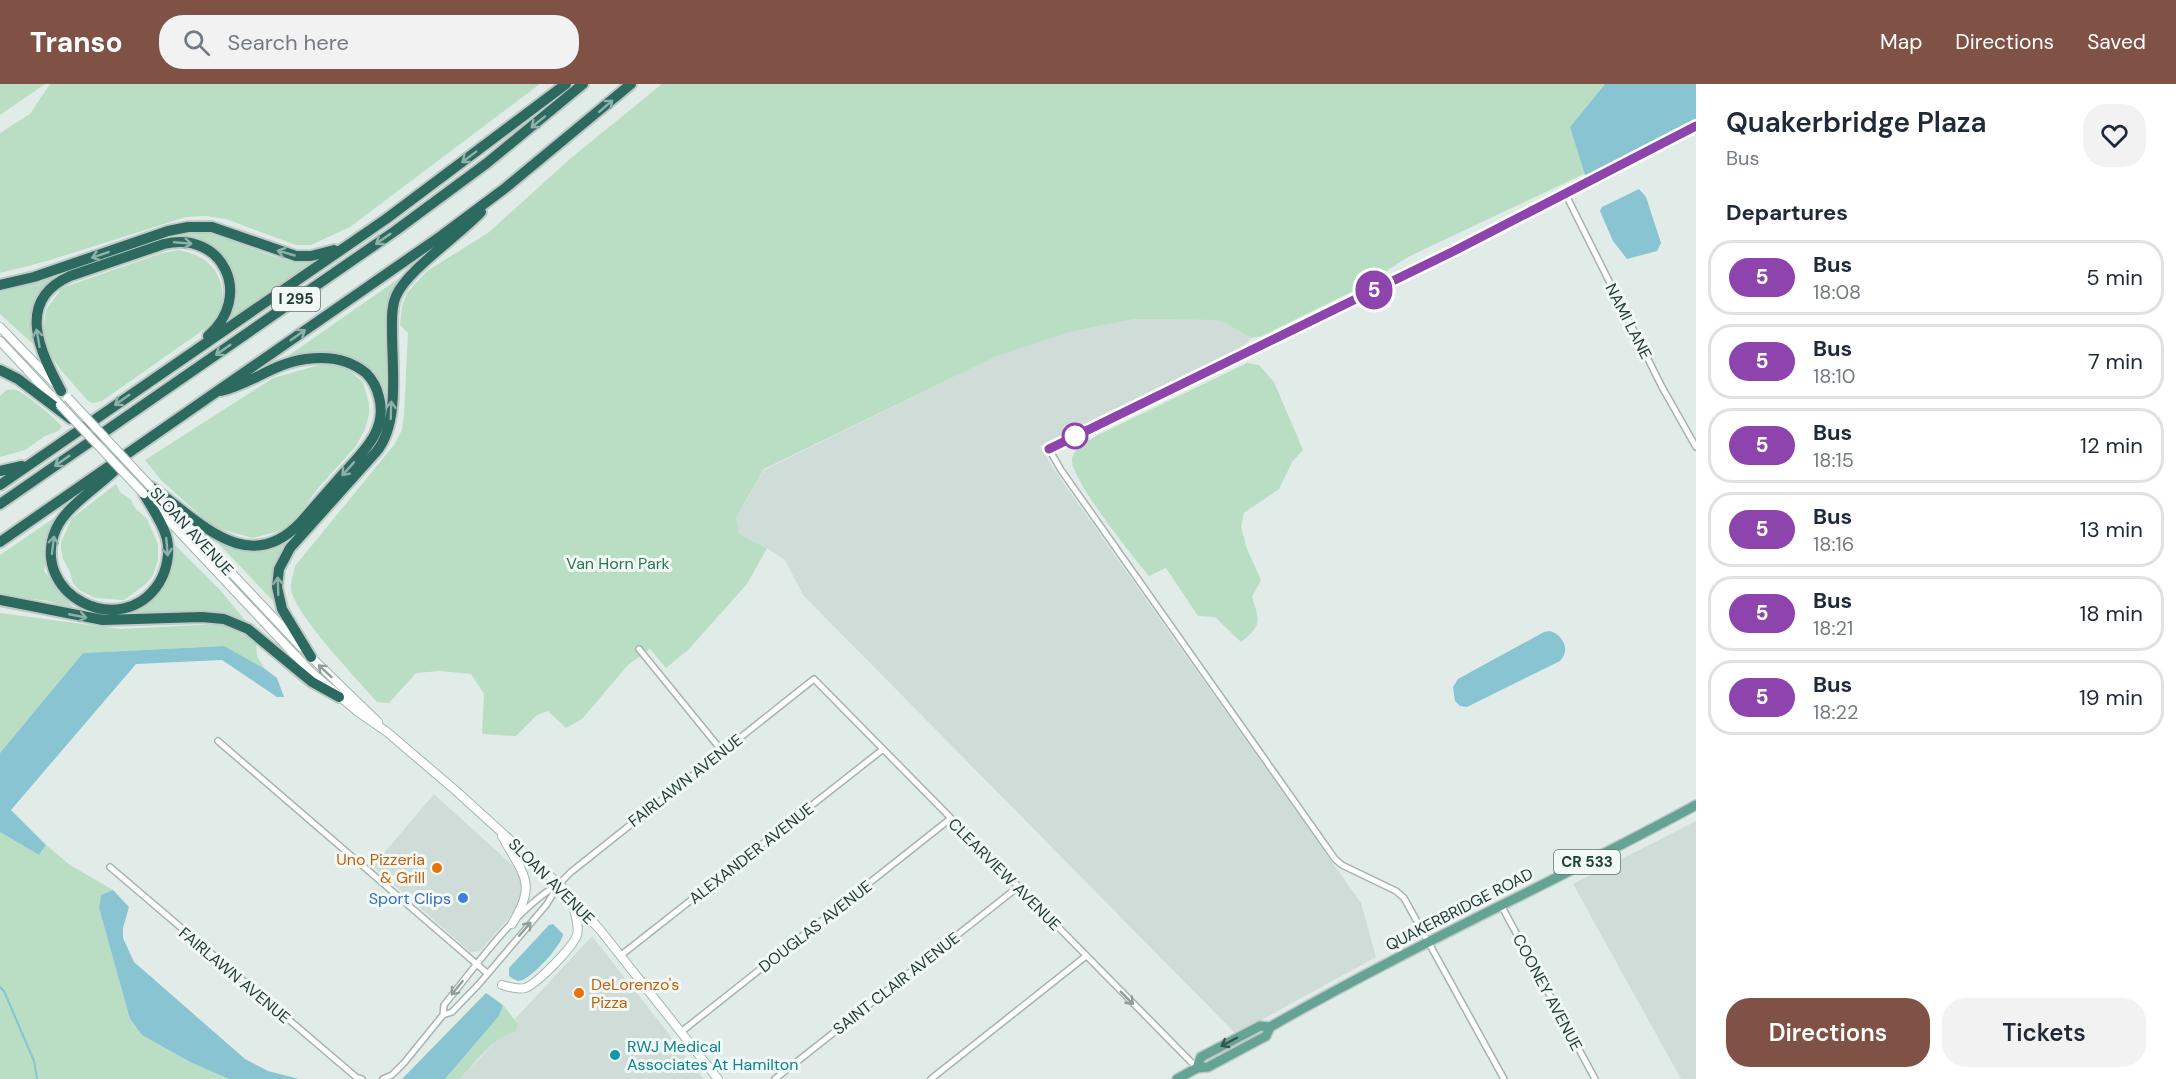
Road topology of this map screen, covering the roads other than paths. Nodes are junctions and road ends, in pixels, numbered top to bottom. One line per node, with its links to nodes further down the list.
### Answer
1 (566, 84): 7 (highway, one-way to 7)
2 (583, 84): 23 (highway, I 295, one-way to 23)
3 (631, 84): 5 (highway, I 295, one-way to 3)
4 (1696, 126): 6 (street)
5 (504, 189): 13 (highway, I 295, one-way to 5); 27 (highway, one-way to 5)
6 (1564, 193): 17 (street, NAMI LANE); 43 (street)
7 (343, 248): 8 (highway, one-way to 8); 11 (highway)
8 (0, 285)
9 (0, 327): 14 (main road, SLOAN AVENUE)
10 (0, 341): 15 (main road)
11 (170, 367): 14 (highway, one-way to 11); 19 (highway, one-way to 19)
12 (0, 370): 15 (highway)
13 (215, 392): 18 (highway, I 295); 22 (highway, one-way to 22)
14 (64, 394): 22 (main road, SLOAN AVENUE, bridge)
15 (59, 407): 16 (highway, bridge)
16 (78, 424): 22 (main road, SLOAN AVENUE, bridge)
17 (1696, 447)
18 (134, 450): 22 (highway, one-way to 18); 24 (highway, I 295)
19 (28, 465): 20 (highway); 21 (highway)
20 (0, 471)
21 (0, 485)
22 (148, 491): 27 (main road, SLOAN AVENUE); 29 (main road, SLOAN AVENUE)
23 (0, 504)
24 (0, 542)
25 (0, 600): 29 (highway, one-way to 29)
26 (639, 649): 33 (street)
27 (311, 657): 30 (main road, SLOAN AVENUE, one-way to 27)
28 (814, 679): 32 (street, CLEARVIEW AVENUE); 33 (street, FAIRLAWN AVENUE)
29 (339, 697): 30 (main road, SLOAN AVENUE)
30 (387, 732): 36 (main road, SLOAN AVENUE)
31 (218, 741): 46 (street)
32 (882, 750): 35 (street, CLEARVIEW AVENUE); 44 (street, ALEXANDER AVENUE)
33 (722, 751): 38 (street, FAIRLAWN AVENUE)
34 (1696, 805): 41 (main road, QUAKERBRIDGE ROAD / CR 533)
35 (950, 819): 39 (street, CLEARVIEW AVENUE); 50 (street, DOUGLAS AVENUE)
36 (499, 830): 38 (main road, SLOAN AVENUE); 42 (main road)
37 (110, 867): 52 (street, FAIRLAWN AVENUE)
38 (559, 884): 40 (main road, SLOAN AVENUE); 42 (street, FAIRLAWN AVENUE); 47 (street, FAIRLAWN AVENUE, one-way to 38)
39 (1018, 887): 45 (street, CLEARVIEW AVENUE); 55 (street, SAINT CLAIR AVENUE)
40 (571, 896): 44 (main road, SLOAN AVENUE); 48 (main road)
41 (1501, 905): 43 (main road, QUAKERBRIDGE ROAD / CR 533); 59 (street, COONEY AVENUE)
42 (512, 924): 46 (street, FAIRLAWN AVENUE)
43 (1429, 941): 51 (main road, QUAKERBRIDGE ROAD / CR 533); 58 (street)
44 (620, 956): 50 (main road, SLOAN AVENUE)
45 (1086, 956): 51 (street, CLEARVIEW AVENUE, one-way to 51); 56 (street)
46 (477, 964): 47 (street); 49 (street, FAIRLAWN AVENUE, one-way to 49)
47 (487, 973): 49 (street, FAIRLAWN AVENUE)
48 (502, 985)
49 (443, 1015): 53 (street, FAIRLAWN AVENUE)
50 (681, 1032): 54 (main road, SLOAN AVENUE)
51 (1197, 1068): 57 (main road, QUAKERBRIDGE ROAD / CR 533)
52 (362, 1079)
53 (383, 1079)
54 (718, 1079)
55 (775, 1079)
56 (931, 1079)
57 (1177, 1079)
58 (1504, 1079)
59 (1595, 1079)

